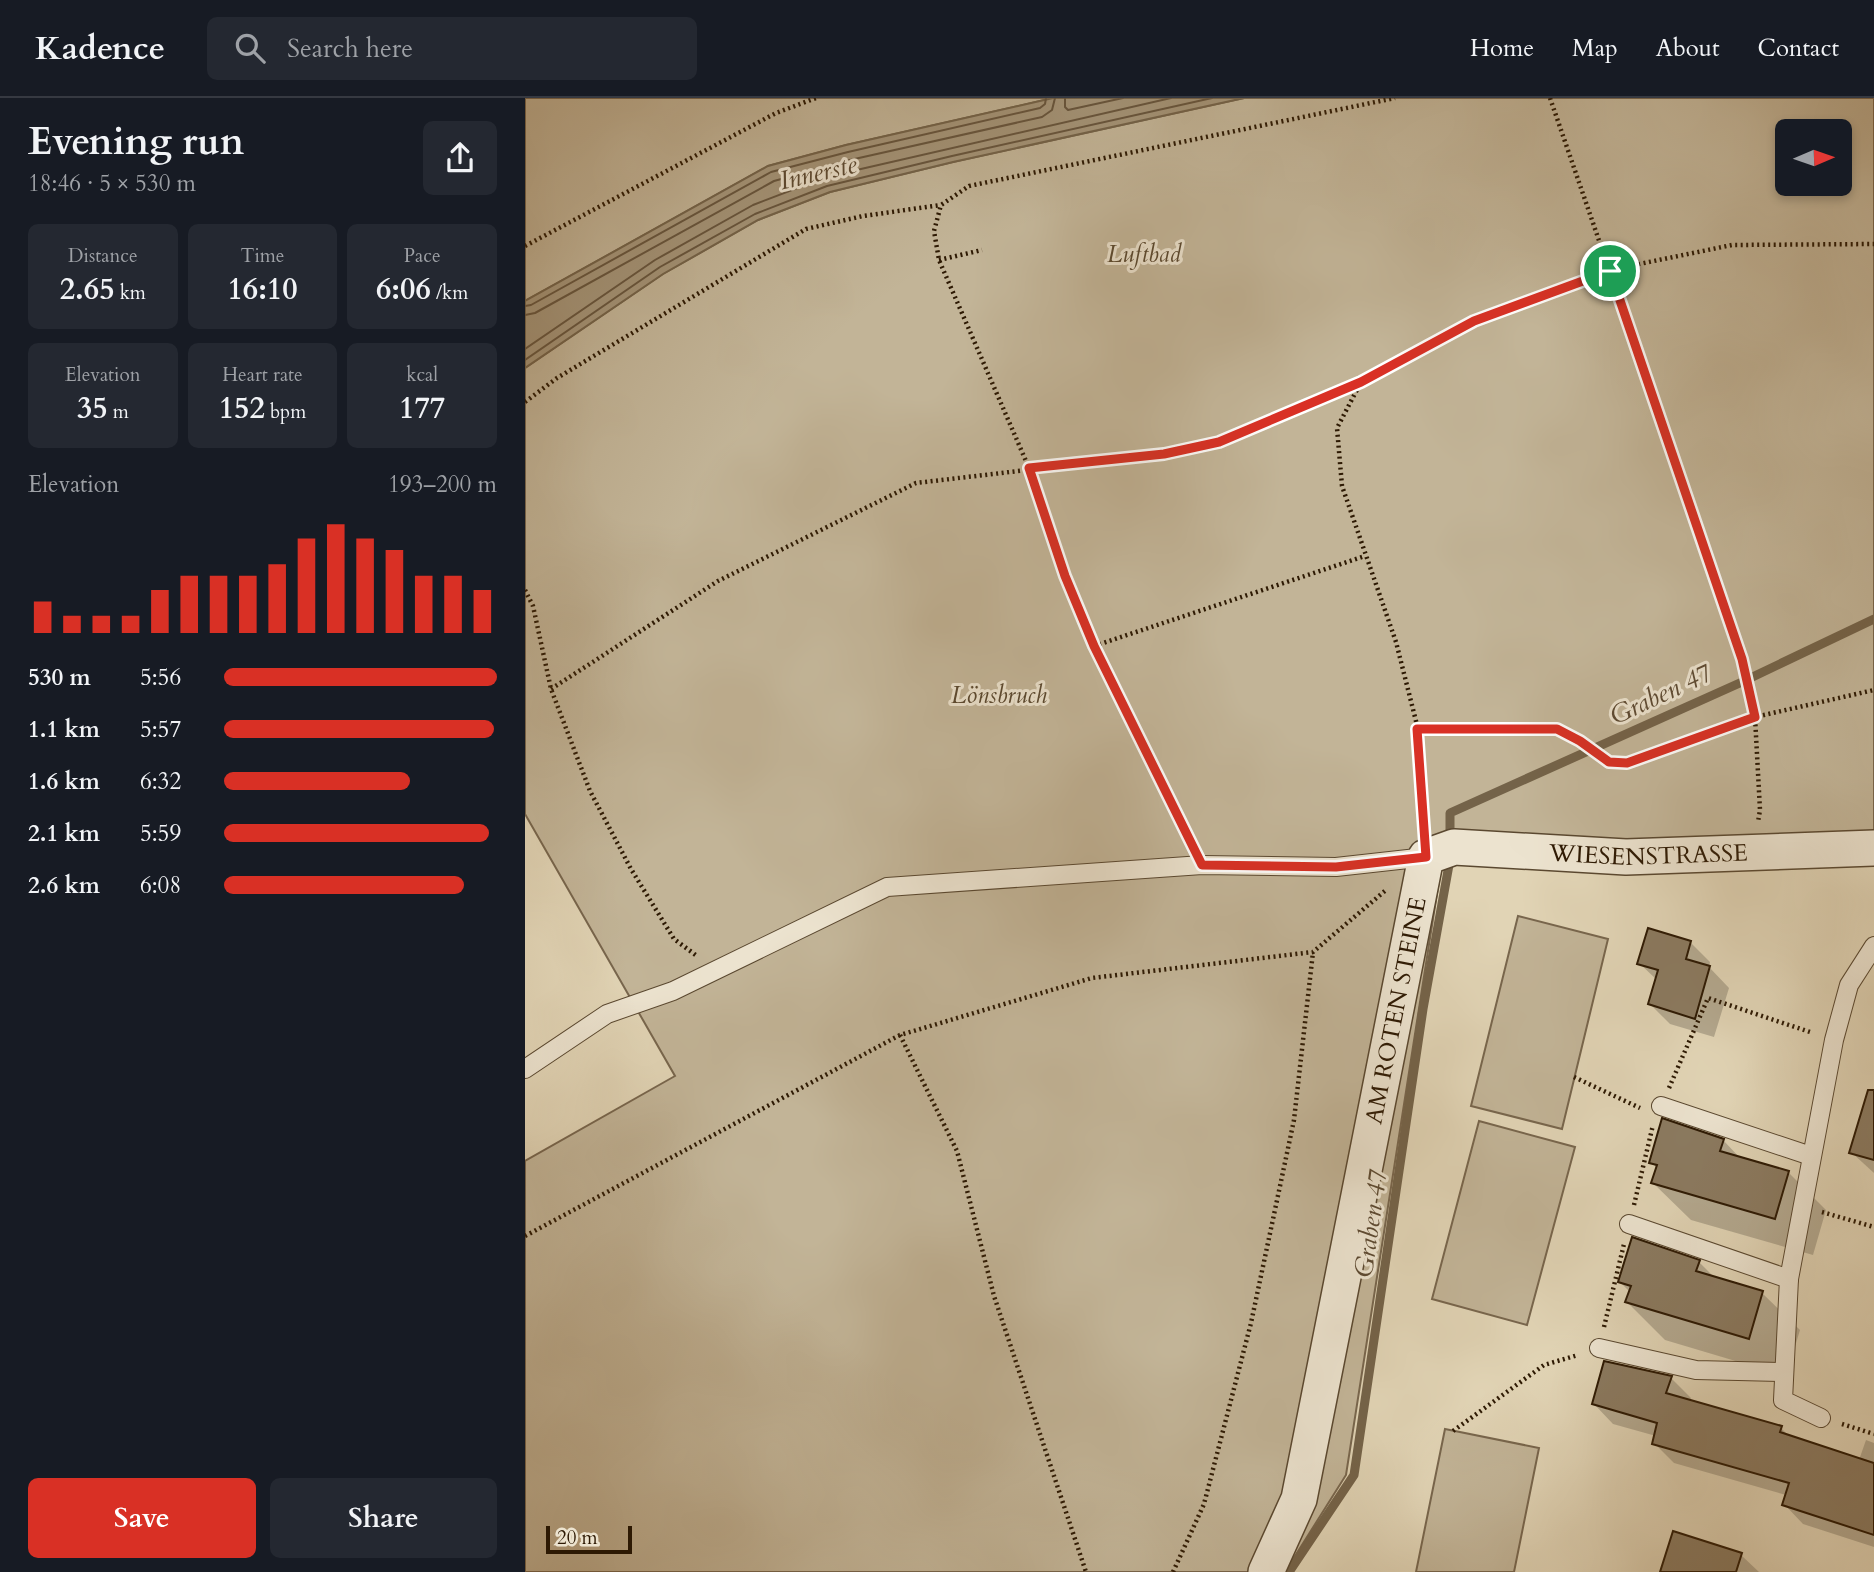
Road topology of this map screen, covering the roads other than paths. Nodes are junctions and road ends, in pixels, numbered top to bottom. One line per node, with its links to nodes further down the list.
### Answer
1 (1874, 848): 2 (street, WIESENSTRASSE)
2 (1426, 857): 4 (lane); 12 (street, AM ROTEN STEINE)
3 (1874, 946): 6 (lane)
4 (525, 1069)
5 (1659, 1111): 6 (lane)
6 (1811, 1156): 8 (lane)
7 (1629, 1224): 8 (lane)
8 (1789, 1279): 10 (lane)
9 (1599, 1348): 10 (lane)
10 (1784, 1372): 11 (lane)
11 (1821, 1418)
12 (1266, 1572)

